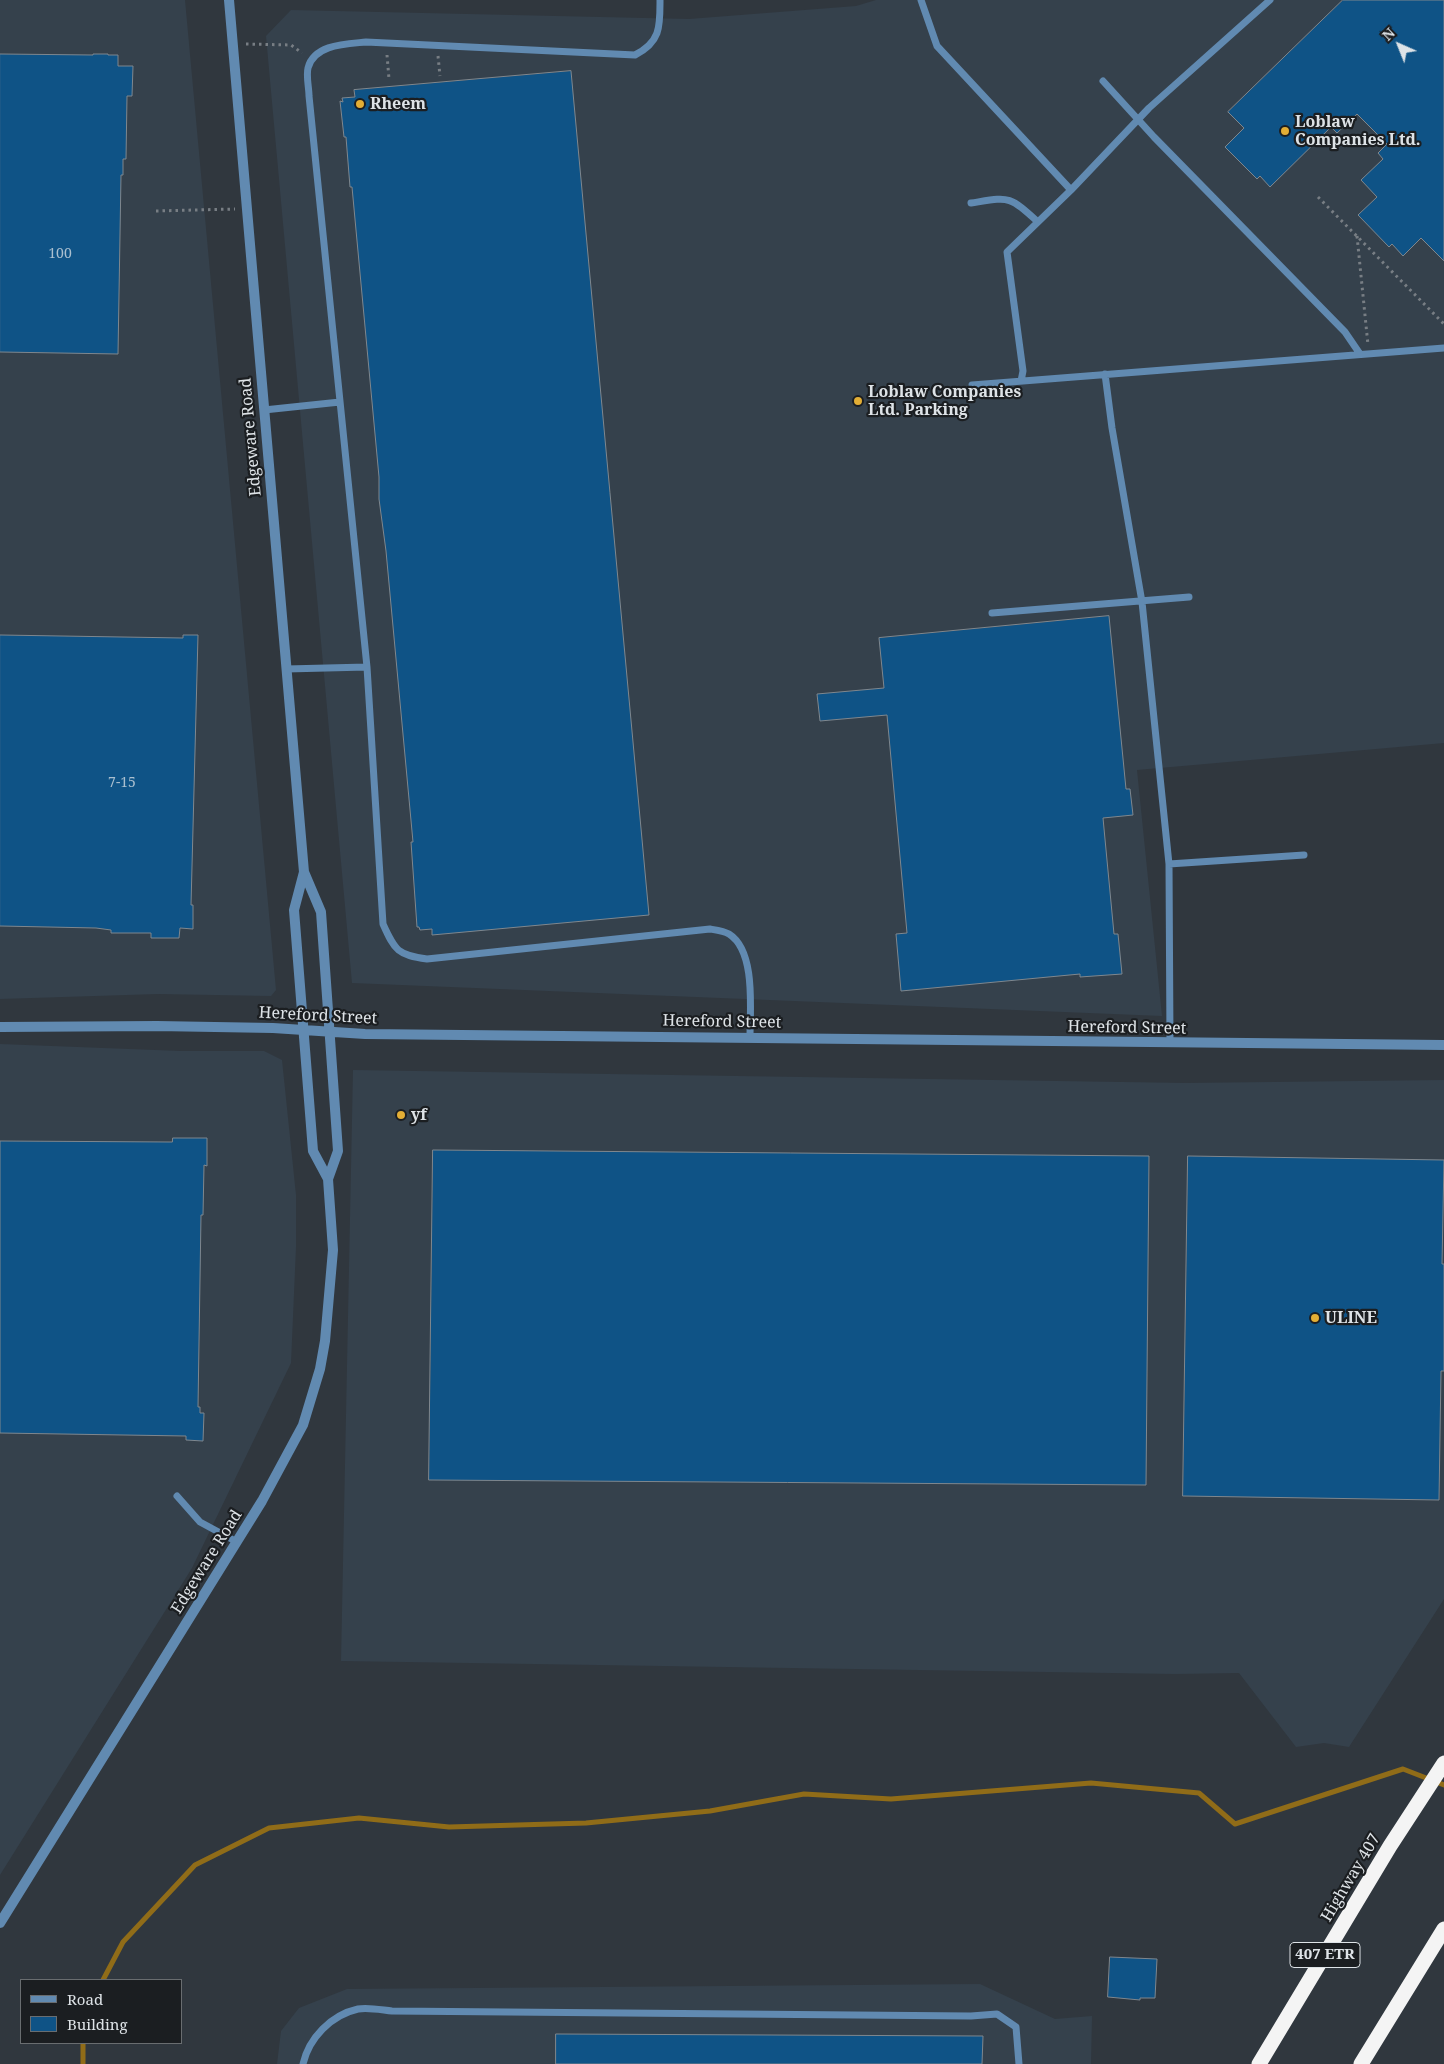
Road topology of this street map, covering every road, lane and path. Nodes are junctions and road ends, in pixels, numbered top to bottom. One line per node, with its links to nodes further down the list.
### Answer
1 (229, 0): 6 (street, Edgeware Road)
2 (660, 0): 7 (lane)
3 (921, 0): 13 (lane)
4 (1270, 0): 12 (lane)
5 (386, 43): 7 (lane); 8 (lane); 10 (path)
6 (232, 44): 8 (path); 16 (street, Edgeware Road)
7 (436, 46): 9 (path)
8 (312, 62): 27 (lane)
9 (440, 76)
10 (389, 79)
11 (1103, 80): 12 (lane)
12 (1137, 119): 13 (lane); 22 (lane)
13 (1071, 190): 18 (lane)
14 (1318, 196): 19 (path)
15 (971, 203): 18 (lane)
16 (247, 209): 17 (path); 28 (street, Edgeware Road)
17 (156, 211)
18 (1038, 222): 25 (lane)
19 (1357, 236): 20 (path); 23 (path)
20 (1444, 324)
21 (1444, 348): 23 (lane)
22 (1360, 354): 23 (lane); 24 (lane)
23 (1369, 354)
24 (1105, 374): 25 (lane); 30 (lane)
25 (1021, 381): 26 (lane)
26 (972, 385)
27 (340, 402): 28 (lane); 32 (lane)
28 (264, 410): 33 (street, Edgeware Road)
29 (1189, 597): 30 (lane)
30 (1142, 602): 31 (lane); 35 (lane)
31 (992, 613)
32 (367, 667): 33 (lane); 40 (lane)
33 (286, 669): 36 (street, Edgeware Road)
34 (1304, 855): 35 (lane)
35 (1169, 864): 41 (lane)
36 (304, 872): 38 (street, Edgeware Road); 39 (street, Edgeware Road)
37 (0, 1027): 38 (street, Hereford Street)
38 (304, 1030): 39 (street, Hereford Street); 43 (street, Edgeware Road)
39 (330, 1032): 40 (street, Hereford Street); 43 (street, Edgeware Road)
40 (750, 1037): 41 (street, Hereford Street)
41 (1170, 1043): 42 (street, Hereford Street)
42 (1444, 1045)
43 (328, 1179): 45 (street, Edgeware Road)
44 (177, 1496): 45 (lane)
45 (237, 1542): 47 (street, Edgeware Road)
46 (1444, 1763): 51 (highway, Highway 407 / 407 ETR)
47 (0, 1923)
48 (1444, 1929): 52 (highway)
49 (303, 2064): 50 (lane)
50 (1019, 2064)
51 (1259, 2064)
52 (1361, 2064)

